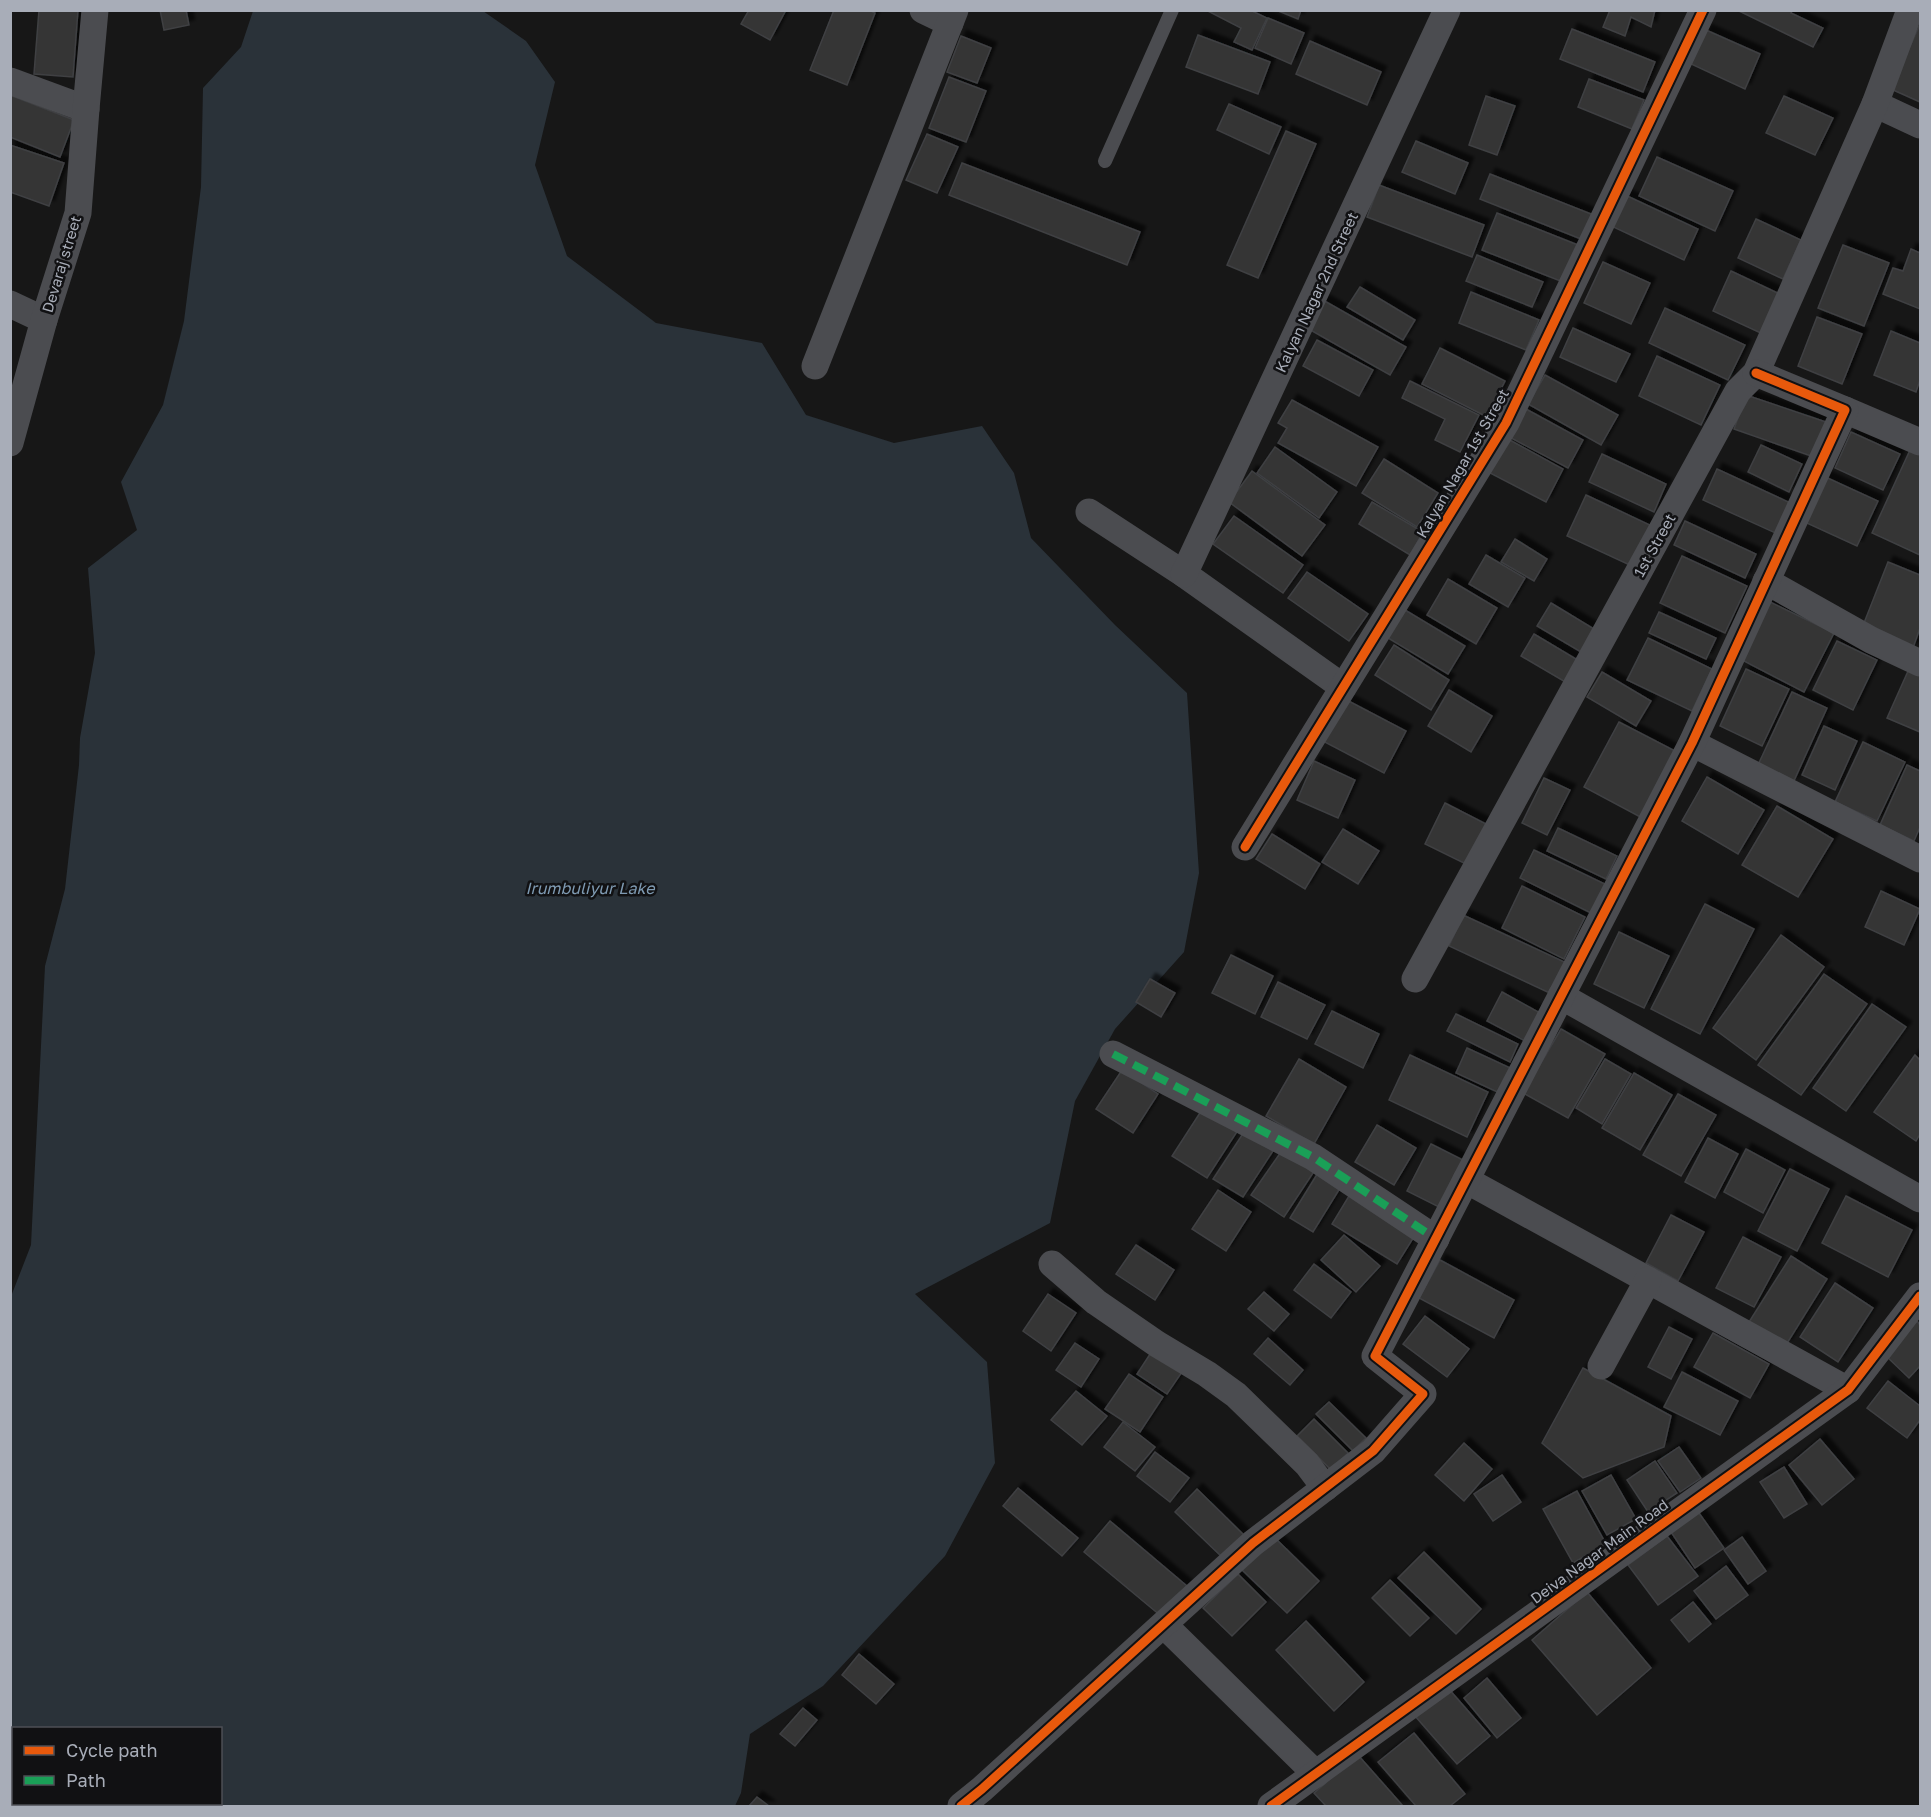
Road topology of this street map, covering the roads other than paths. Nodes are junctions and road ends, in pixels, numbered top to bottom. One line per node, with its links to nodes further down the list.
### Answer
1 (96, 10): 10 (street, Devaraj street)
2 (923, 10): 7 (street)
3 (1172, 10): 12 (lane)
4 (1448, 10): 21 (street, Kalyan Nagar 2nd Street)
5 (1703, 10): 24 (street, Kalyan Nagar 1st Street)
6 (1910, 10): 9 (street, 1st Street)
7 (953, 17): 15 (street)
8 (10, 81): 10 (street)
9 (1875, 104): 11 (street); 16 (street, 1st Street)
10 (86, 109): 14 (street, Devaraj street)
11 (1920, 125)
12 (1105, 161)
13 (10, 304): 14 (street)
14 (44, 320): 19 (street, Devaraj street)
15 (815, 366)
16 (1756, 373): 17 (street); 28 (street, 1st Street)
17 (1845, 410): 18 (street); 22 (street)
18 (1920, 442)
19 (10, 443)
20 (1089, 512): 21 (street)
21 (1184, 574): 24 (street)
22 (1766, 580): 23 (street); 25 (street)
23 (1920, 663)
24 (1343, 687): 26 (street, Kalyan Nagar 1st Street)
25 (1692, 743): 27 (street); 29 (street)
26 (1245, 847)
27 (1920, 859)
28 (1415, 979)
29 (1561, 996): 31 (street); 32 (street)
30 (1113, 1054): 33 (street)
31 (1466, 1180): 33 (street); 35 (street)
32 (1920, 1199)
33 (1436, 1239): 39 (street)
34 (1052, 1264): 39 (street)
35 (1648, 1280): 37 (street); 38 (street)
36 (1920, 1296): 38 (street, Deiva Nagar Main Road)
37 (1600, 1366)
38 (1848, 1390): 41 (street, Deiva Nagar Main Road)
39 (1325, 1488): 40 (street)
40 (1164, 1625): 41 (street); 42 (street)
41 (1316, 1774): 43 (street, Deiva Nagar Main Road)
42 (961, 1806)
43 (1271, 1806)

